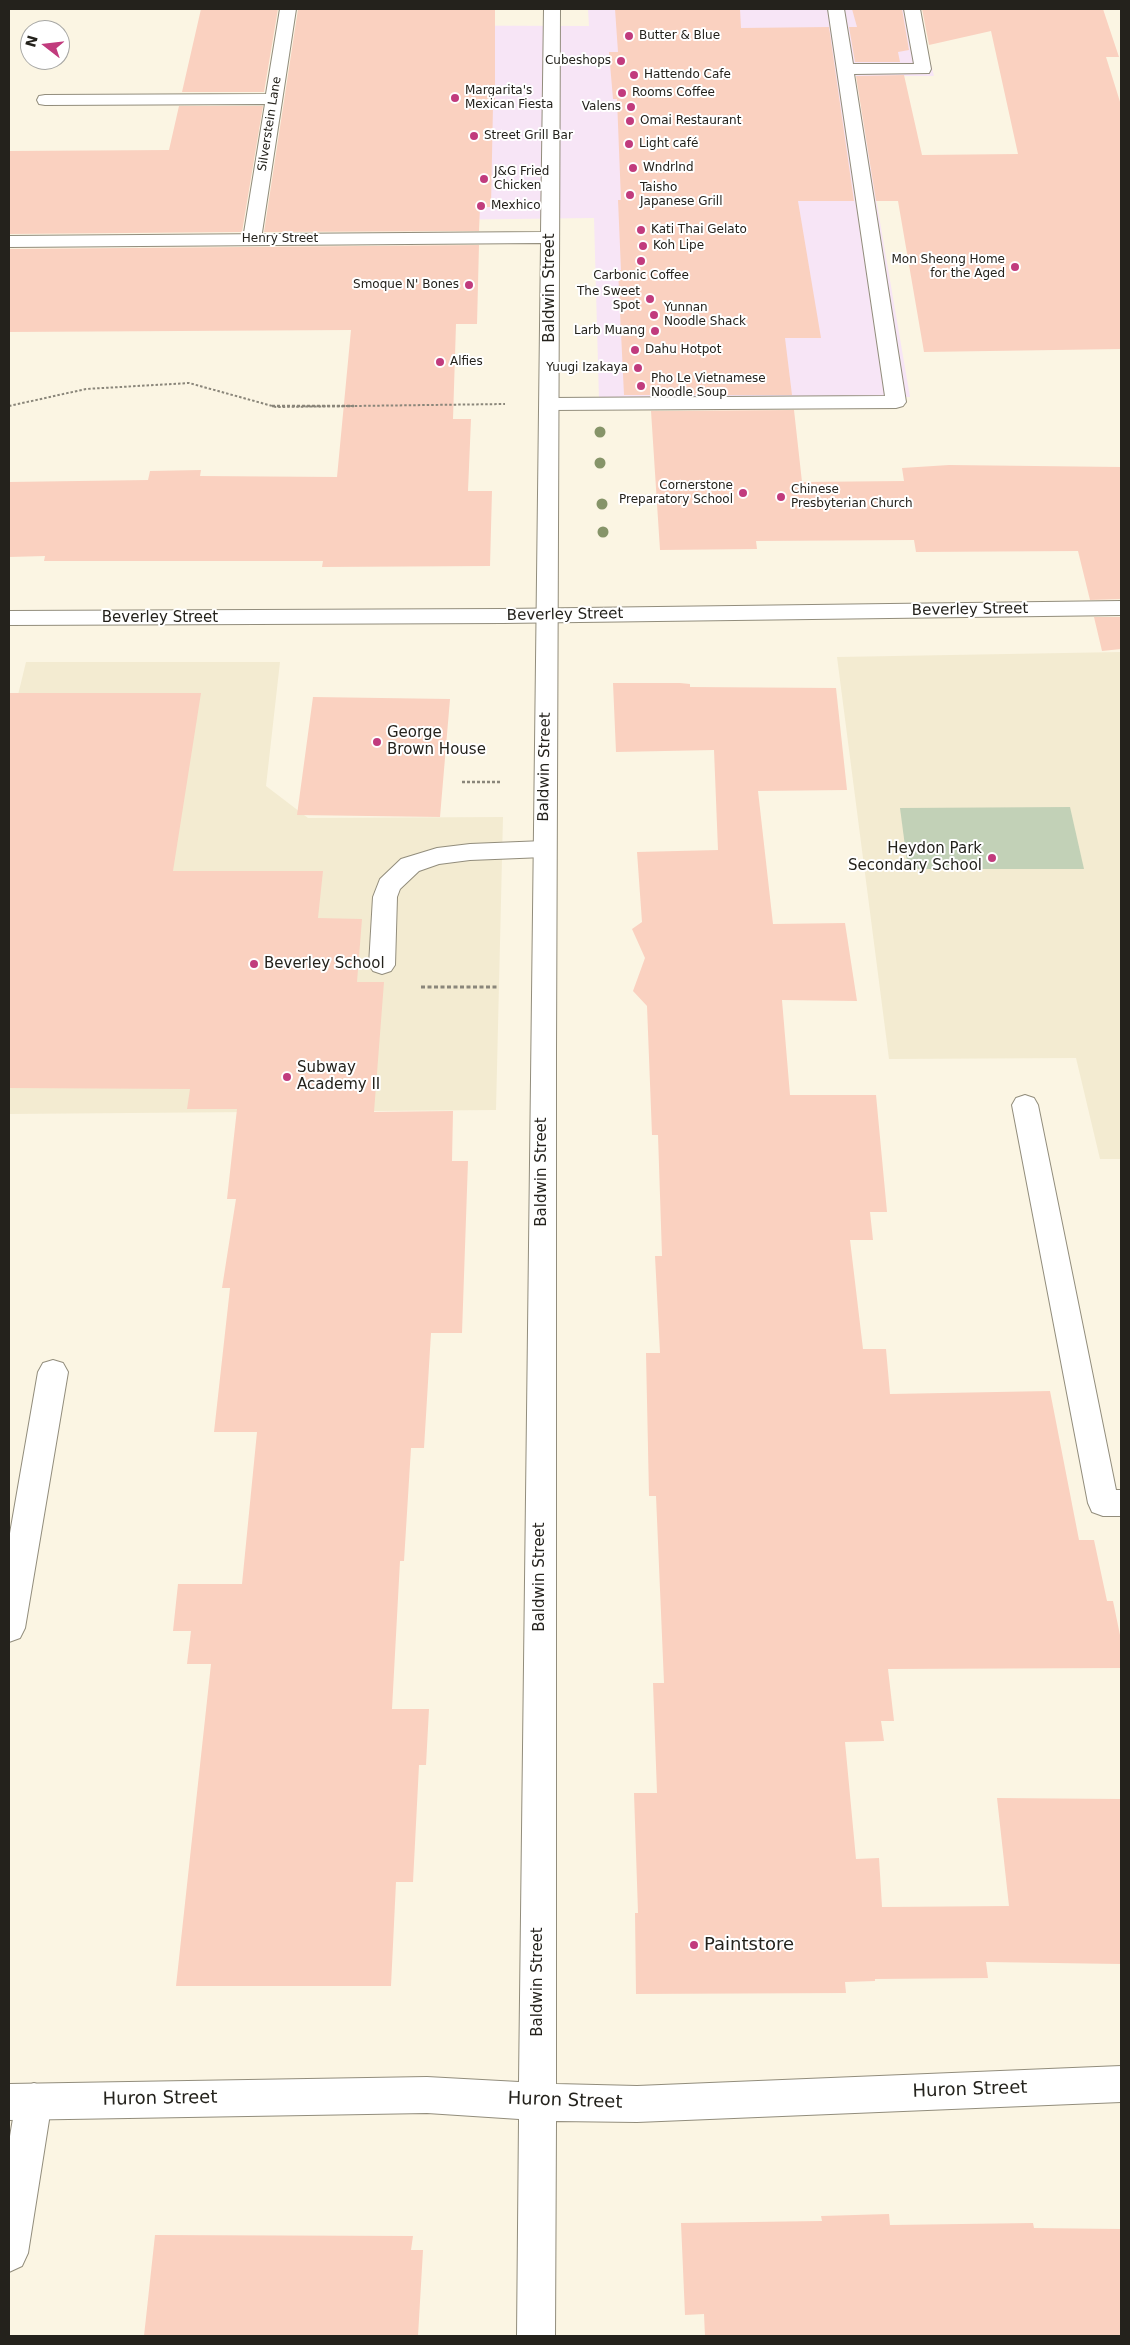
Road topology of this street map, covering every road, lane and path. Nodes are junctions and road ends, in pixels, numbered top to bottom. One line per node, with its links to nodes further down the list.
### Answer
1 (288, 9): 6 (street, Silverstein Lane)
2 (552, 9): 8 (street, Baldwin Street)
3 (836, 9): 5 (street)
4 (912, 9): 5 (street)
5 (845, 69): 12 (street)
6 (274, 99): 7 (street); 9 (street, Silverstein Lane)
7 (45, 100)
8 (551, 237): 9 (street, Henry Street); 12 (street, Baldwin Street)
9 (252, 239): 10 (street, Henry Street)
10 (9, 241)
11 (509, 404): 13 (path)
12 (550, 404): 15 (street, Baldwin Street)
13 (9, 406)
14 (1121, 608): 15 (street, Beverley Street)
15 (548, 616): 16 (street, Beverley Street); 19 (street, Baldwin Street)
16 (9, 618)
17 (462, 782): 18 (path)
18 (509, 782)
19 (544, 849): 20 (street); 29 (street, Baldwin Street)
20 (382, 965)
21 (412, 987): 22 (path)
22 (505, 987)
23 (1025, 1105): 25 (street)
24 (53, 1372): 26 (street)
25 (1121, 1503)
26 (9, 1628)
27 (1121, 2084): 29 (street, Huron Street)
28 (21, 2102): 29 (street, Huron Street); 30 (street)
29 (538, 2102): 31 (street, Baldwin Street)
30 (9, 2253)
31 (536, 2336)

